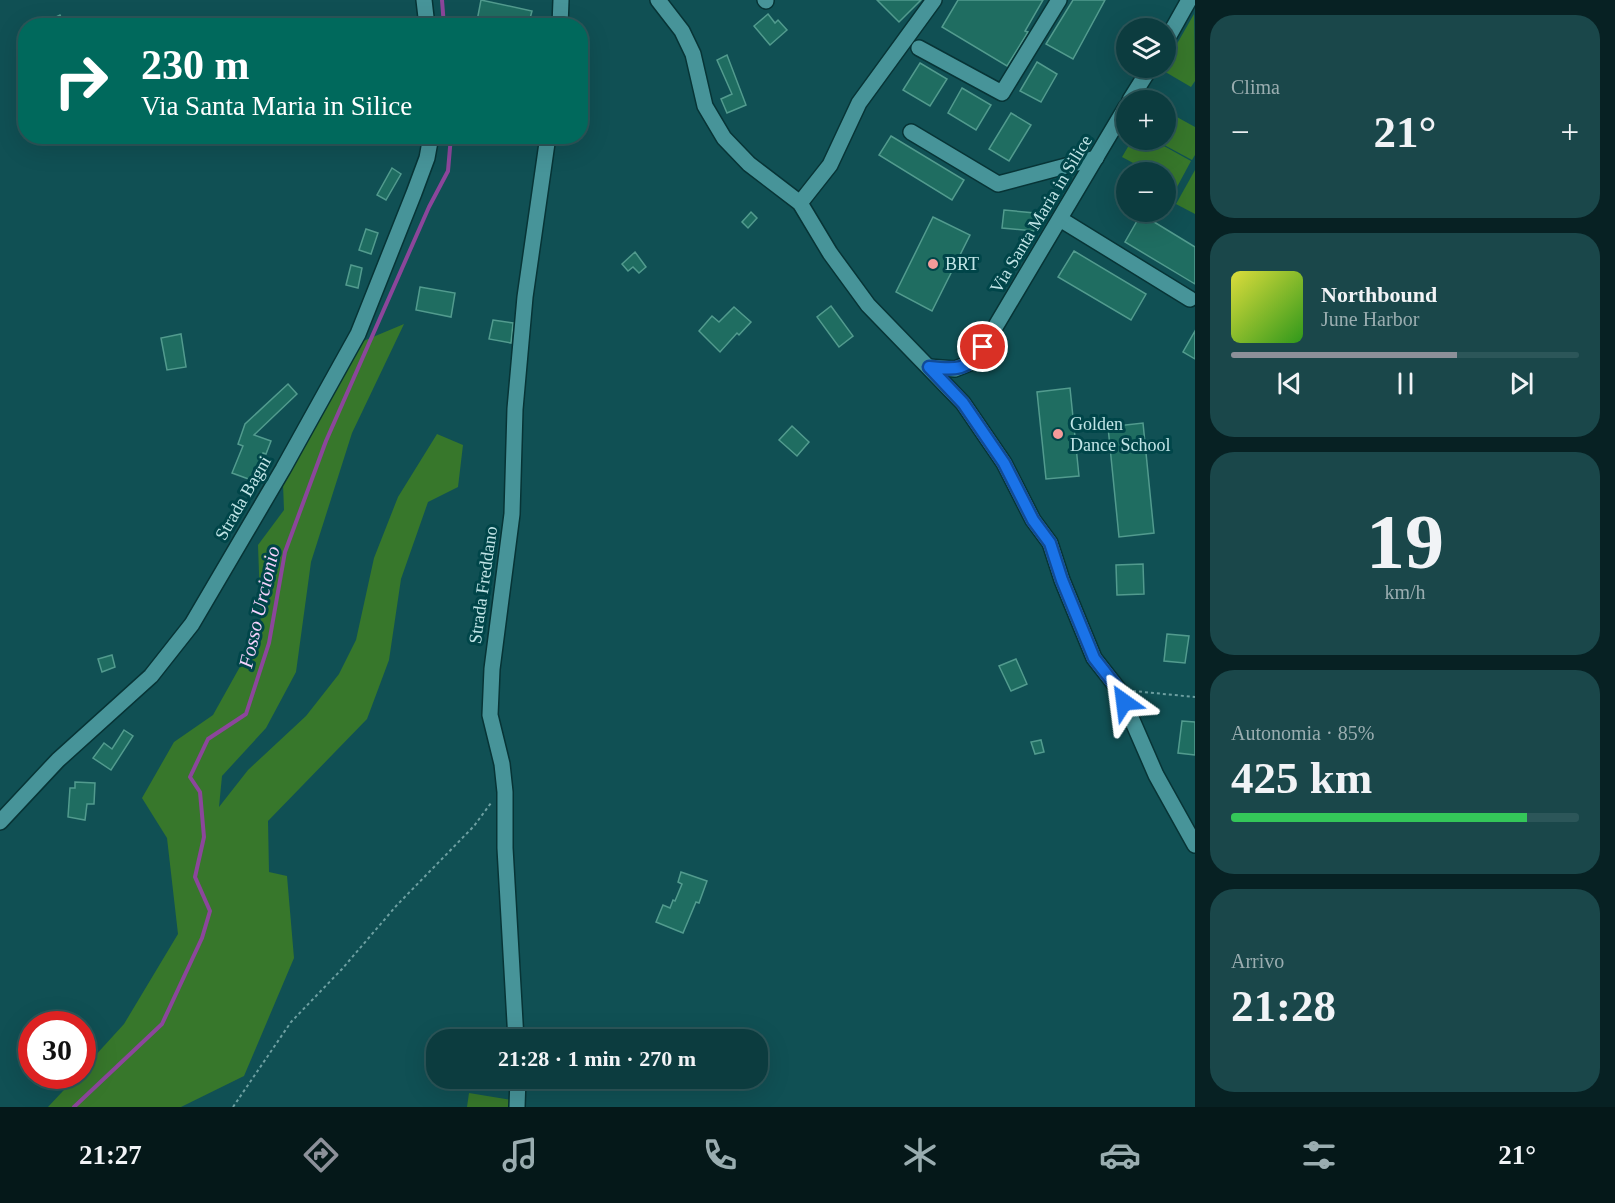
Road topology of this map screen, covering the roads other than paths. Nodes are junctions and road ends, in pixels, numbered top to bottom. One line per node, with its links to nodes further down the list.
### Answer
1 (424, 0): 7 (street)
2 (561, 0): 8 (street)
3 (658, 0): 16 (street)
4 (934, 0): 16 (street)
5 (1059, 0): 10 (street)
6 (1189, 0): 9 (street)
7 (426, 18)
8 (560, 18)
9 (1176, 23)
10 (920, 48)
11 (1116, 124): 15 (street, Via Santa Maria in Silice)
12 (911, 132): 15 (street)
13 (430, 144): 20 (street, Strada Bagni)
14 (547, 144): 22 (street, Strada Freddano)
15 (1096, 158): 17 (street, Via Santa Maria in Silice)
16 (800, 202): 19 (street)
17 (1060, 219): 18 (street); 19 (street, Via Santa Maria in Silice)
18 (1190, 299)
19 (929, 367): 21 (street)
20 (0, 822)
21 (1195, 845)
22 (515, 1029)
23 (518, 1089): 24 (street)
24 (517, 1107)

